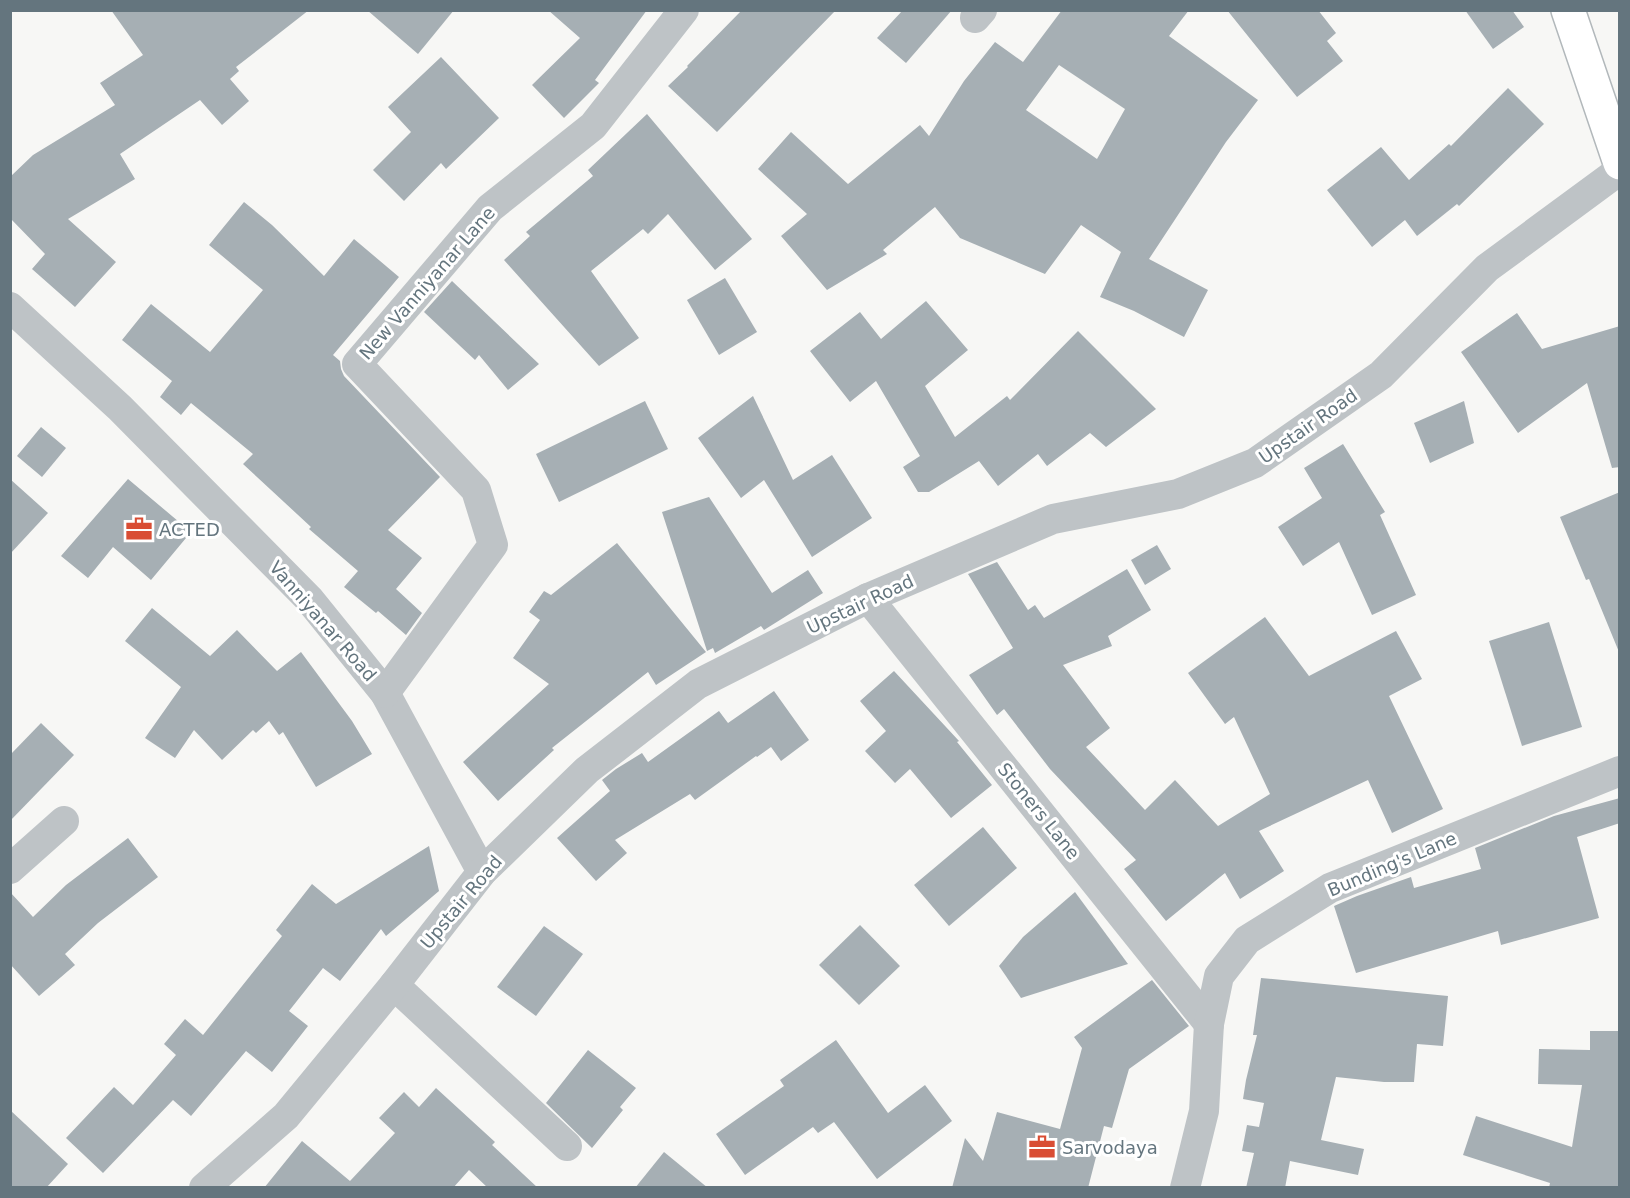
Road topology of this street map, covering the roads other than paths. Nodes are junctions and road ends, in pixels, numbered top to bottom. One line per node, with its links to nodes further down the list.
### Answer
1 (684, 10): 7 (street, New Vanniyanar Lane)
2 (1568, 10): 3 (main road)
3 (1620, 163)
4 (1620, 170): 6 (street, Upstair Road)
5 (10, 307): 7 (street, Vanniyanar Road)
6 (868, 598): 11 (street, Upstair Road); 13 (street, Stoners Lane)
7 (385, 693): 11 (street, Vanniyanar Road)
8 (1620, 771): 13 (street, Bunding's Lane)
9 (64, 821): 10 (street)
10 (10, 869)
11 (482, 872): 12 (street, Upstair Road)
12 (394, 984): 14 (street); 15 (street, Upstair Road)
13 (1209, 1024): 16 (street, Bunding's Lane)
14 (567, 1146)
15 (204, 1188)
16 (1185, 1188)

